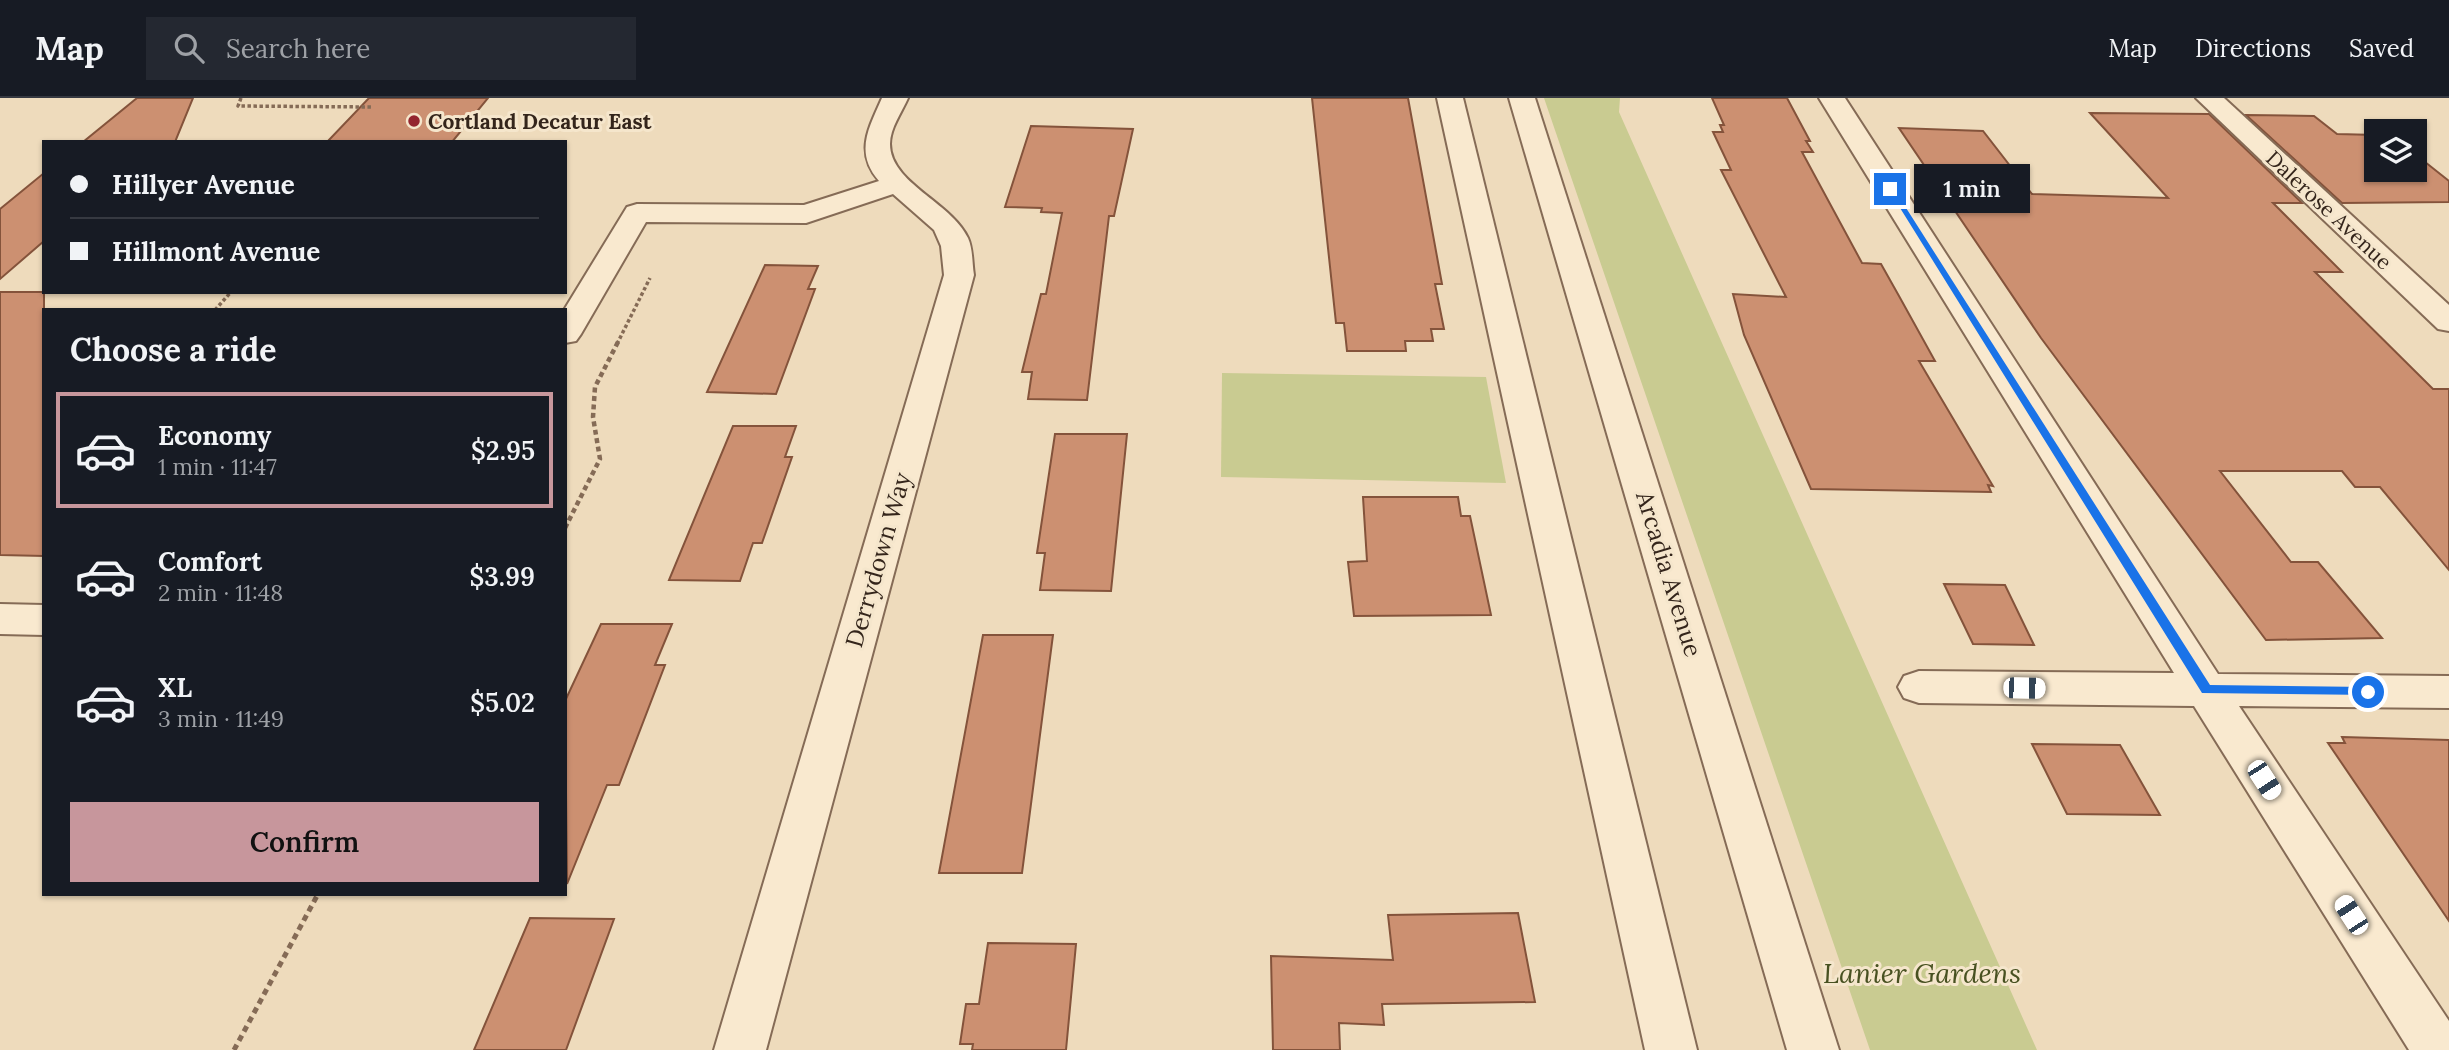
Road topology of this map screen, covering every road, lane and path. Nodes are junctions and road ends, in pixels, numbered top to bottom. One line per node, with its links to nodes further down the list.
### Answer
1 (241, 98): 7 (path)
2 (895, 98): 8 (street, Derrydown Way)
3 (1450, 98): 23 (street)
4 (1522, 98): 24 (street, Arcadia Avenue)
5 (1832, 98): 18 (street)
6 (2209, 98): 12 (street, Dalerose Avenue)
7 (371, 107)
8 (897, 184): 9 (street); 22 (street, Derrydown Way)
9 (637, 213): 13 (street); 14 (path)
10 (229, 294): 11 (path)
11 (217, 308)
12 (2449, 322)
13 (567, 331)
14 (567, 524)
15 (0, 620): 16 (street)
16 (42, 620)
17 (1919, 687): 18 (street)
18 (2206, 690): 19 (street); 25 (street)
19 (2449, 692)
20 (317, 896): 21 (path)
21 (234, 1050)
22 (740, 1050)
23 (1671, 1050)
24 (1813, 1050)
25 (2438, 1050)

